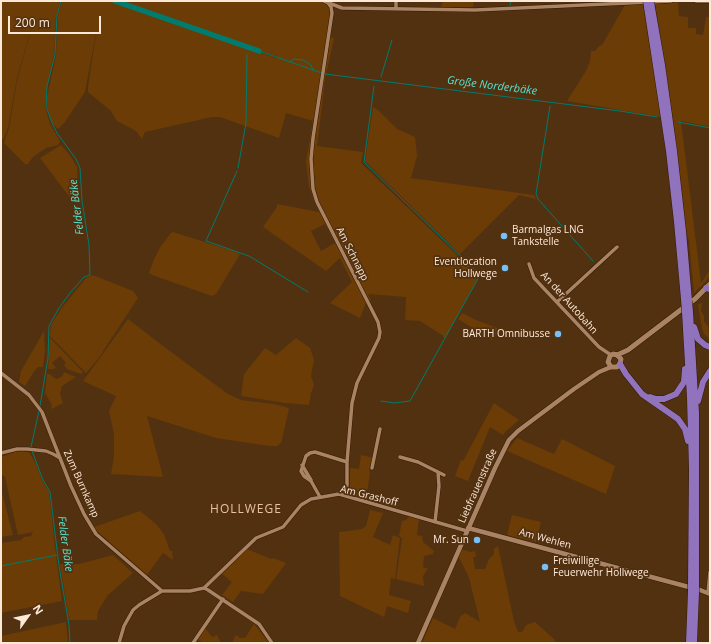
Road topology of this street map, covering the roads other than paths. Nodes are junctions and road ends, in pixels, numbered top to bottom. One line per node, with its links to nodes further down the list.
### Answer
1 (324, 1): 7 (street)
2 (396, 1): 10 (street)
3 (663, 1): 4 (street); 10 (street)
4 (671, 1)
5 (696, 1): 6 (street)
6 (710, 1)
7 (328, 3): 9 (street); 11 (street)
8 (649, 4): 16 (highway, bridge)
9 (342, 8): 10 (street); 11 (street)
10 (396, 9)
11 (332, 13): 30 (street, Am Schnapp)
12 (617, 247): 15 (street)
13 (529, 264): 15 (street, An der Autobahn)
14 (709, 287): 16 (main road, Liebfrauenstraße)
15 (557, 302): 19 (street, An der Autobahn)
16 (684, 312): 17 (highway); 18 (highway); 19 (main road, Liebfrauenstraße); 23 (highway)
17 (710, 347)
18 (687, 352): 22 (highway); 32 (highway)
19 (614, 361): 22 (highway); 38 (street, Liebfrauenstraße)
20 (710, 370): 23 (highway)
21 (1, 373): 25 (street, Zum Burnkamp)
22 (642, 394): 32 (highway)
23 (696, 413): 42 (highway)
24 (380, 429): 31 (street)
25 (56, 446): 27 (street); 29 (street, Zum Burnkamp)
26 (1, 453): 27 (street)
27 (50, 453): 29 (street)
28 (400, 457): 33 (street)
29 (60, 459): 44 (street, Zum Burnkamp)
30 (347, 462): 35 (street, Am Schnapp); 36 (street)
31 (372, 468)
32 (692, 470): 42 (highway)
33 (438, 472): 34 (street); 37 (street)
34 (444, 476)
35 (347, 496): 36 (street, Am Grashoff); 37 (street, Am Grashoff)
36 (320, 497): 40 (street, Am Grashoff)
37 (435, 522): 38 (street, Am Grashoff)
38 (468, 529): 45 (street, Am Wehlen); 50 (street, Liebfrauenstraße)
39 (710, 572): 45 (street)
40 (208, 584): 41 (street, Am Grashoff); 43 (street)
41 (204, 588): 43 (street); 44 (street)
42 (694, 588): 51 (highway); 52 (highway)
43 (208, 590): 46 (street)
44 (162, 591): 47 (street)
45 (709, 594)
46 (223, 599): 48 (street); 49 (street)
47 (119, 643)
48 (193, 643)
49 (272, 643)
50 (418, 643)
51 (689, 643)
52 (694, 643)

